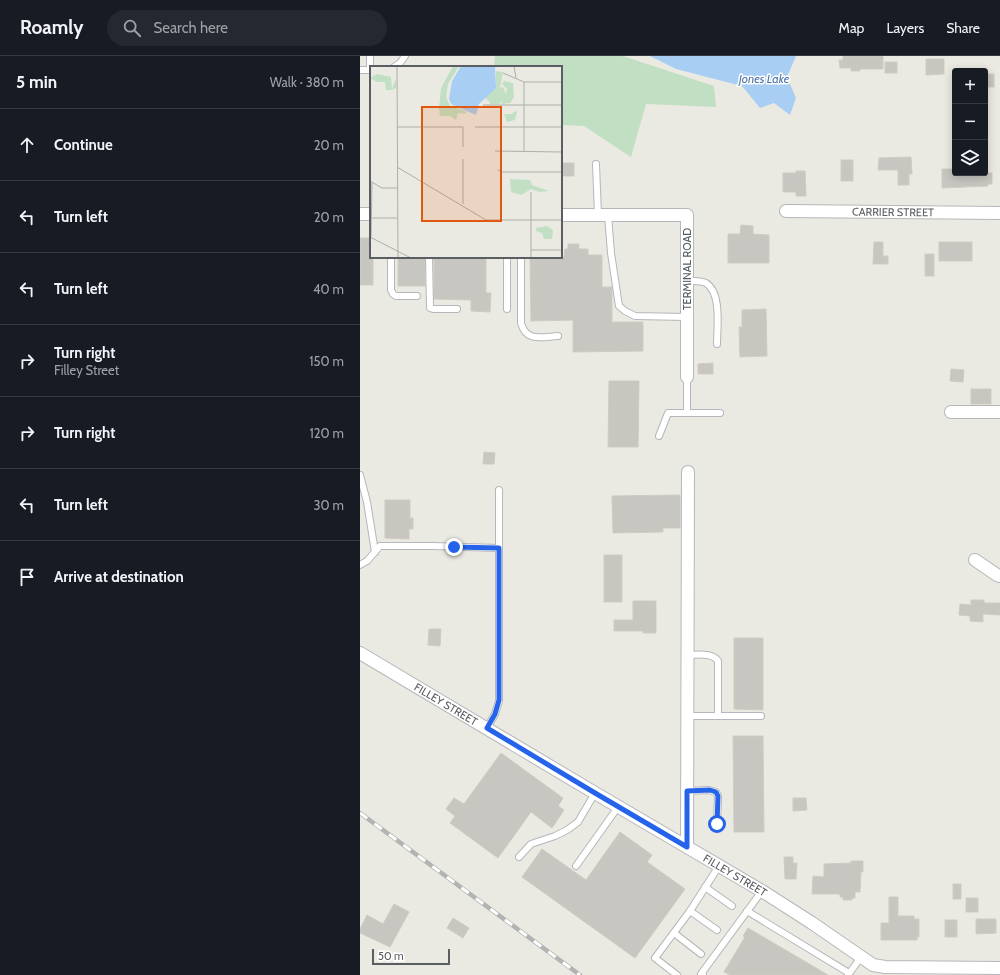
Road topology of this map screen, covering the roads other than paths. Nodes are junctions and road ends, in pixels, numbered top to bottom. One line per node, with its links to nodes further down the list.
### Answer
1 (370, 56): 3 (lane)
2 (404, 56): 4 (lane)
3 (371, 66)
4 (396, 66)
5 (596, 164): 9 (lane)
6 (786, 211): 7 (street, CARRIER STREET)
7 (1000, 213)
8 (562, 215): 9 (street, TERMINAL ROAD)
9 (603, 215): 14 (street, TERMINAL ROAD); 18 (lane)
10 (392, 258): 15 (lane)
11 (429, 258): 16 (lane)
12 (507, 258): 17 (lane)
13 (521, 258): 19 (lane)
14 (687, 281): 18 (street, TERMINAL ROAD); 20 (lane)
15 (417, 296)
16 (457, 309)
17 (507, 309)
18 (687, 317): 21 (street, TERMINAL ROAD)
19 (558, 336)
20 (717, 344)
21 (687, 376): 22 (lane)
22 (687, 412): 23 (lane); 26 (lane)
23 (720, 412)
24 (951, 412): 25 (street)
25 (1000, 412)
26 (658, 436)
27 (688, 472): 36 (street)
28 (360, 474): 31 (lane)
29 (499, 490): 30 (lane)
30 (499, 548): 31 (lane); 40 (lane)
31 (375, 552): 33 (lane)
32 (976, 560): 34 (street)
33 (360, 565)
34 (1000, 576)
35 (360, 653): 40 (street, FILLEY STREET)
36 (687, 655): 37 (street); 38 (lane)
37 (687, 716): 38 (lane); 41 (street)
38 (718, 716): 39 (lane)
39 (761, 716)
40 (487, 728): 42 (street, FILLEY STREET)
41 (687, 791): 44 (lane); 45 (street)
42 (595, 793): 43 (street, FILLEY STREET); 46 (lane)
43 (618, 807): 45 (street, FILLEY STREET); 47 (lane)
44 (717, 824)
45 (687, 847): 48 (street, FILLEY STREET)
46 (519, 858)
47 (576, 866)
48 (719, 866): 49 (lane); 50 (street, FILLEY STREET)
49 (705, 887): 51 (lane); 52 (lane)
50 (762, 891): 53 (lane); 57 (street, FILLEY STREET)
51 (732, 906)
52 (690, 911): 54 (lane); 55 (lane)
53 (747, 911): 60 (lane); 62 (lane)
54 (717, 930)
55 (674, 933): 56 (lane); 61 (lane)
56 (701, 954)
57 (861, 957): 59 (street, FILLEY STREET); 60 (lane)
58 (1000, 970): 59 (street, FILLEY STREET)
59 (966, 971)
60 (849, 974)
61 (677, 975)
62 (703, 975)

